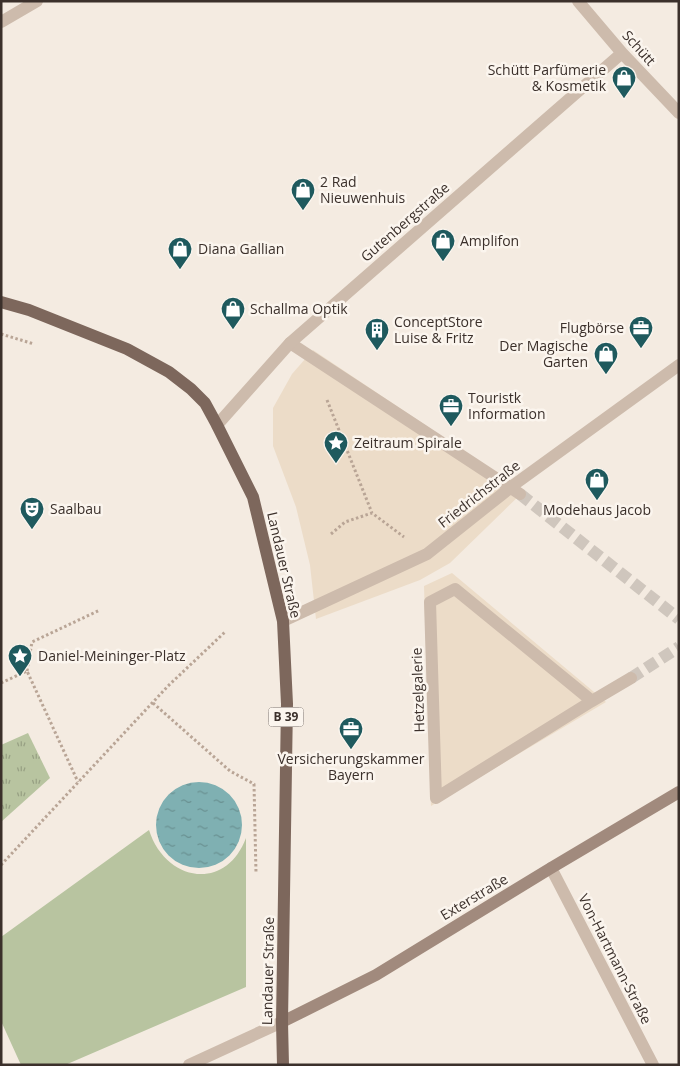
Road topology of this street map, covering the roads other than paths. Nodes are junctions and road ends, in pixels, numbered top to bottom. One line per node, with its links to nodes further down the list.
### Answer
1 (37, 1): 3 (street)
2 (578, 1): 4 (street, Schütt)
3 (1, 22)
4 (622, 53): 5 (street, Schütt); 7 (street, Gutenbergstraße)
5 (679, 113)
6 (1, 302): 9 (main road, Landauer Straße / B 39)
7 (290, 343): 9 (street, Gutenbergstraße); 10 (street)
8 (679, 364): 10 (street, Friedrichstraße)
9 (217, 424): 11 (main road, Landauer Straße / B 39)
10 (516, 491): 11 (street, Friedrichstraße)
11 (283, 621): 16 (main road, Landauer Straße / B 39)
12 (630, 678): 13 (street, Hetzelgalerie)
13 (592, 701): 13 (street, Hetzelgalerie)
14 (679, 792): 15 (main road, Exterstraße)
15 (551, 868): 16 (main road, Exterstraße); 19 (street, Von-Hartmann-Straße)
16 (282, 1022): 17 (street); 18 (main road, Landauer Straße / B 39)
17 (189, 1065)
18 (283, 1065)
19 (652, 1065)

